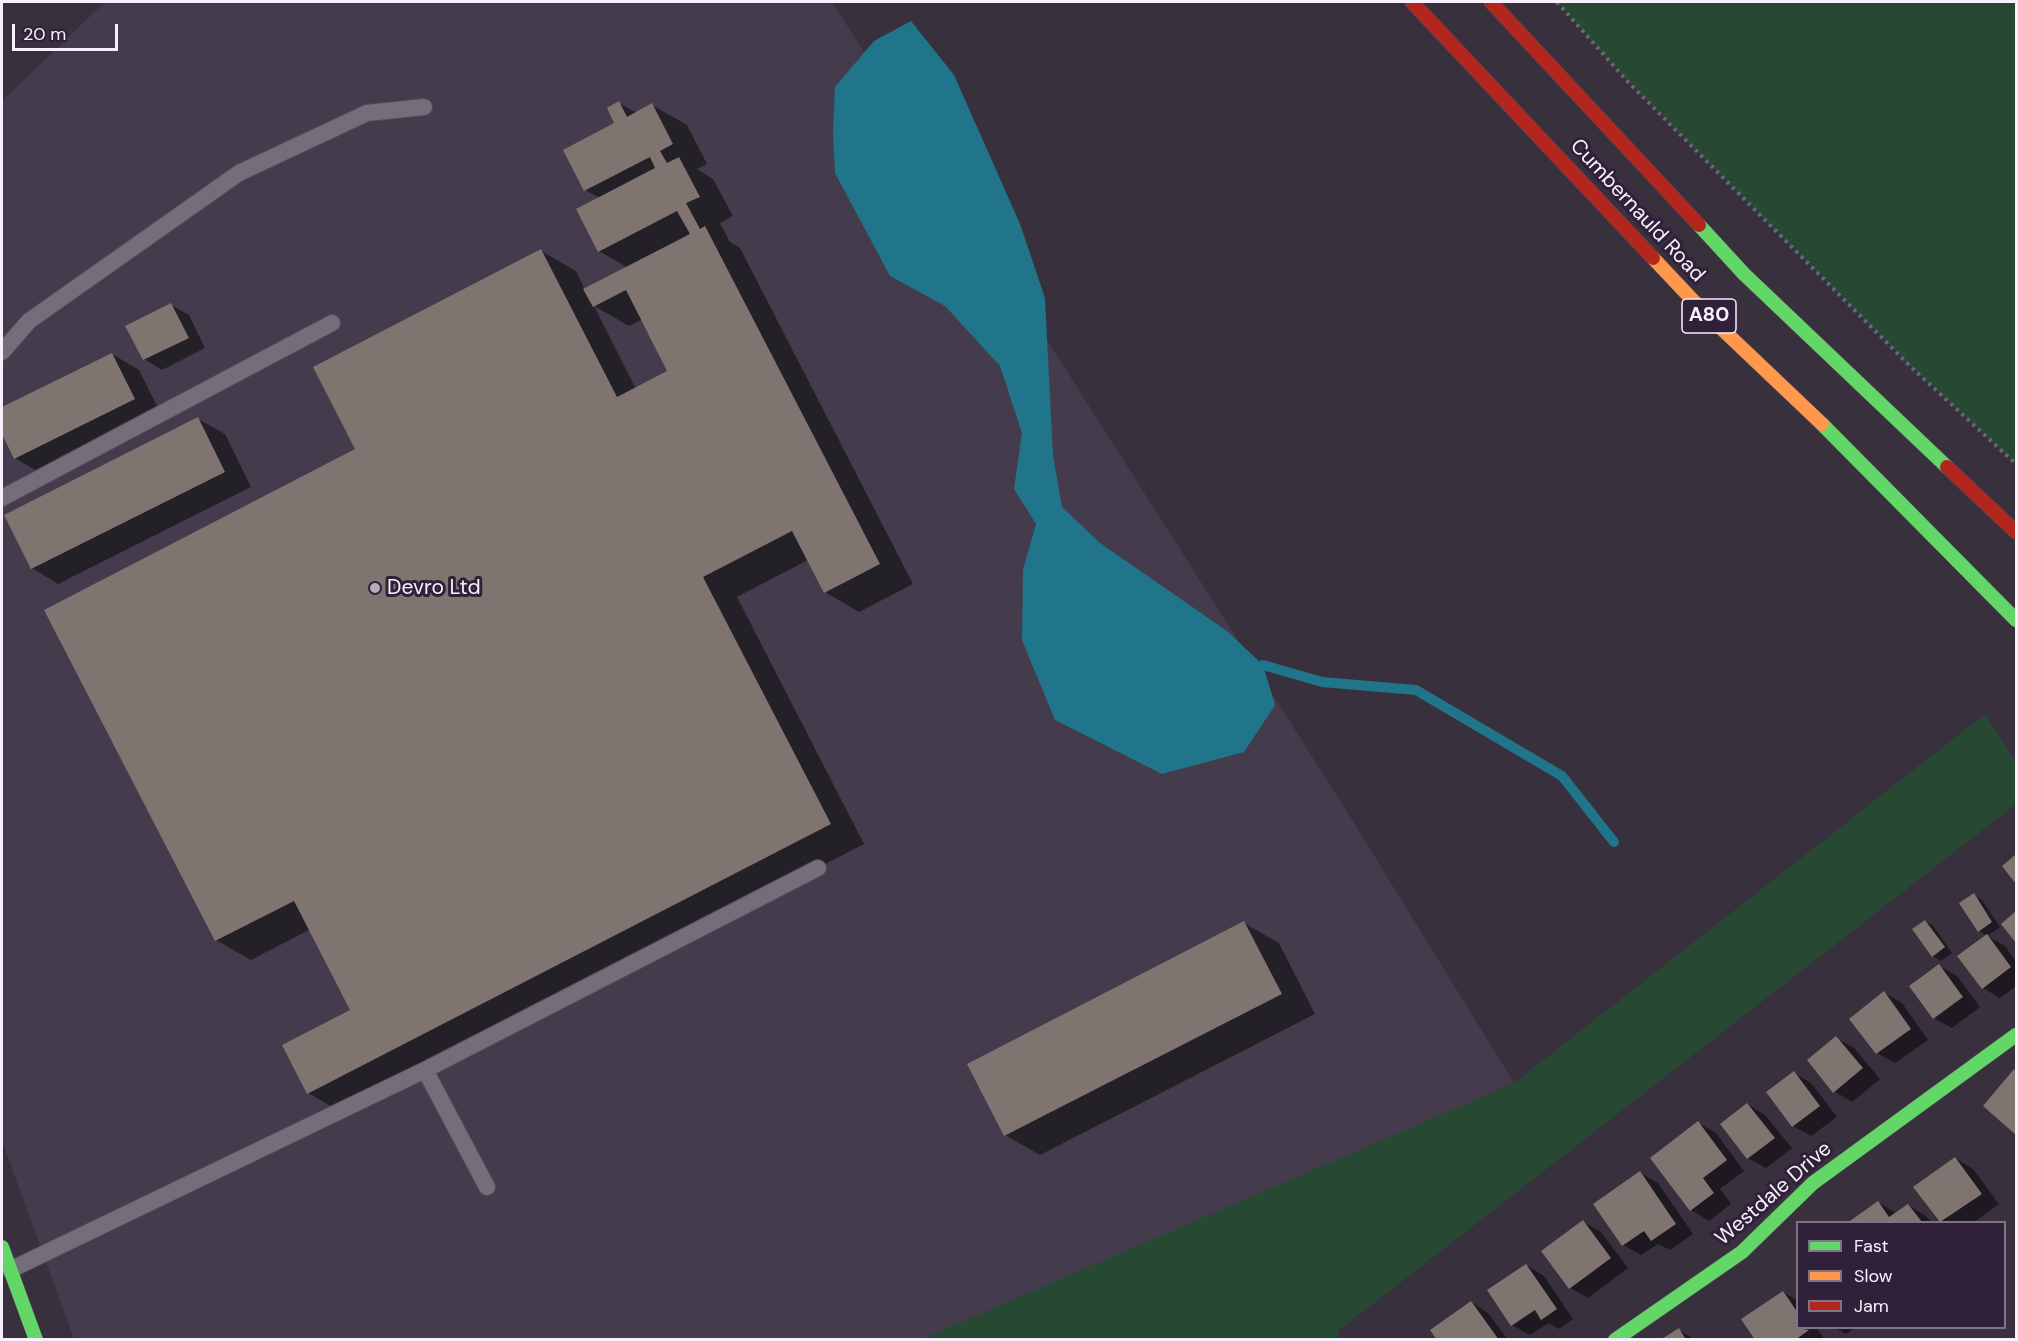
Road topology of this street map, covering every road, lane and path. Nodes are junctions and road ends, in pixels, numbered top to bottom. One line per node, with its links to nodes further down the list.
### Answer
1 (1412, 2): 10 (main road, Cumbernauld Road / A80)
2 (1491, 2): 9 (main road, Cumbernauld Road / A80)
3 (1557, 2): 7 (path)
4 (424, 107): 6 (lane)
5 (332, 323): 8 (lane)
6 (2, 352)
7 (2016, 464)
8 (2, 498)
9 (2016, 532)
10 (2016, 620)
11 (818, 868): 13 (lane)
12 (2016, 1035): 18 (main road, Westdale Drive)
13 (424, 1071): 14 (lane); 16 (lane)
14 (486, 1187)
15 (2, 1248): 16 (main road)
16 (10, 1270): 17 (main road)
17 (36, 1340)
18 (1615, 1340)

